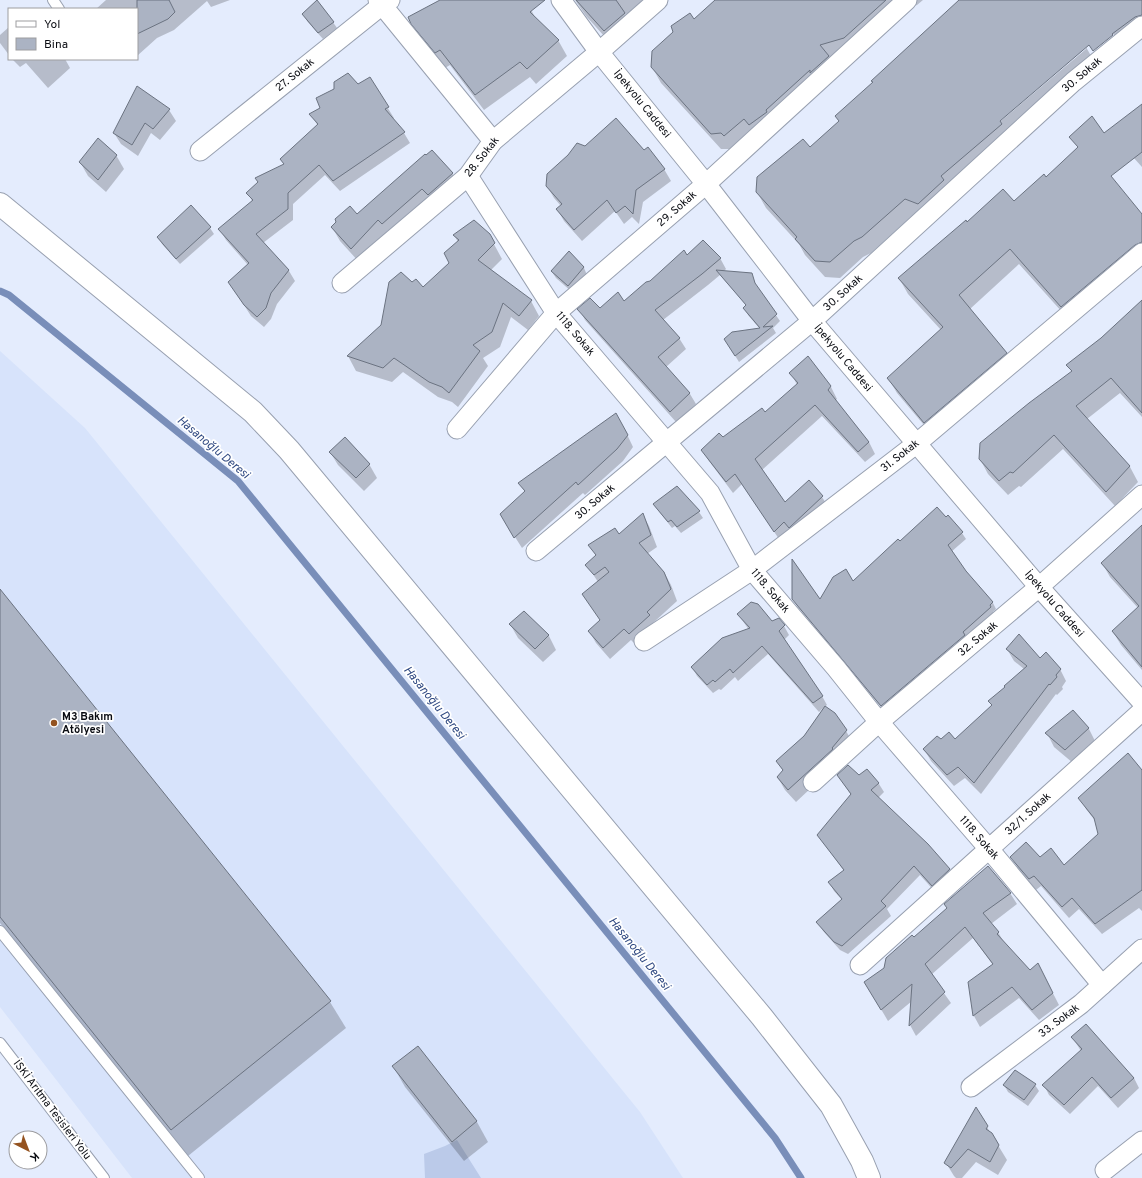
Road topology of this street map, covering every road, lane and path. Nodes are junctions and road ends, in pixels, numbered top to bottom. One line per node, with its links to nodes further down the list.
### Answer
1 (561, 0): 6 (street, İpekyolu Caddesi)
2 (658, 0): 6 (street, 28. Sokak)
3 (907, 0): 10 (street, 29. Sokak)
4 (383, 2): 7 (street); 8 (street, 27. Sokak)
5 (1142, 26): 15 (street, 30. Sokak)
6 (599, 52): 7 (street, 28. Sokak); 10 (street, İpekyolu Caddesi)
7 (493, 141): 9 (street, 28. Sokak)
8 (200, 151)
9 (468, 176): 13 (street, 28. Sokak); 14 (street, 1118. Sokak)
10 (706, 184): 14 (street, 29. Sokak); 15 (street, İpekyolu Caddesi)
11 (0, 204): 39 (street)
12 (1142, 253): 18 (street, 31. Sokak)
13 (342, 283)
14 (556, 313): 16 (street, 29. Sokak); 17 (street, 1118. Sokak)
15 (812, 321): 17 (street, 30. Sokak); 18 (street, İpekyolu Caddesi)
16 (457, 428)
17 (667, 442): 20 (street, 30. Sokak); 21 (street, 1118. Sokak)
18 (916, 444): 21 (street, 31. Sokak); 22 (street, İpekyolu Caddesi)
19 (1142, 495): 22 (street, 32. Sokak)
20 (536, 551)
21 (752, 570): 23 (street, 31. Sokak); 26 (street, 1118. Sokak)
22 (1039, 587): 24 (street, İpekyolu Caddesi); 26 (street, 32. Sokak)
23 (644, 641)
24 (1142, 702)
25 (1142, 711): 28 (street, 32/1. Sokak)
26 (879, 722): 27 (street, 32. Sokak); 28 (street, 1118. Sokak)
27 (813, 782)
28 (989, 849): 31 (street, 32/1. Sokak); 32 (street, 1118. Sokak)
29 (0, 931): 38 (lane)
30 (1142, 949): 32 (street, 33. Sokak)
31 (860, 965)
32 (1102, 985): 34 (street, 33. Sokak)
33 (0, 1043): 37 (lane, İSKİ Arıtma Tesisleri Yolu)
34 (971, 1087)
35 (1142, 1141): 36 (street)
36 (1105, 1170)
37 (104, 1178)
38 (199, 1178)
39 (869, 1178)

